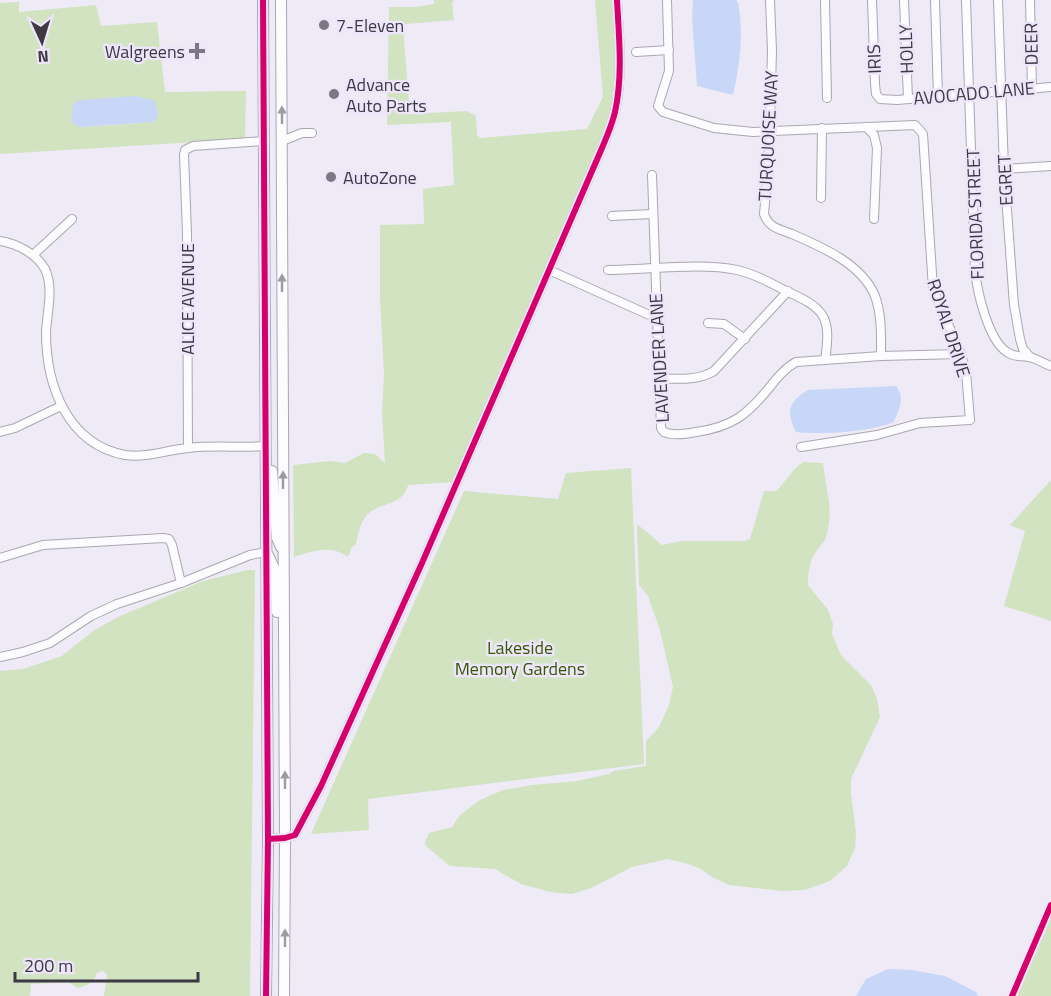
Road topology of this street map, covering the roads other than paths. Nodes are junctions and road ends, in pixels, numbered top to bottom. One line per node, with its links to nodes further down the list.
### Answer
1 (263, 0): 23 (main road)
2 (281, 0): 29 (main road, one-way to 2)
3 (617, 0): 41 (street)
4 (667, 0): 13 (street)
5 (770, 0): 26 (street, TURQUOISE WAY)
6 (825, 0): 20 (street)
7 (872, 0): 22 (street, IRIS)
8 (904, 0): 21 (street, HOLLY)
9 (935, 0): 19 (street)
10 (966, 0): 18 (street, FLORIDA STREET)
11 (998, 0): 17 (street, EGRET)
12 (1030, 0): 16 (street, DEER)
13 (669, 50): 14 (street); 26 (street, ROYAL DRIVE)
14 (636, 52)
15 (1051, 87): 16 (street, AVOCADO LANE)
16 (1032, 88): 17 (street, AVOCADO LANE)
17 (1001, 91): 18 (street, AVOCADO LANE); 31 (street, EGRET)
18 (970, 93): 19 (street, AVOCADO LANE); 49 (street, FLORIDA STREET)
19 (938, 96): 21 (street, AVOCADO LANE)
20 (826, 98)
21 (908, 99): 22 (street, AVOCADO LANE)
22 (897, 100)
23 (264, 123): 28 (main road); 29 (main road)
24 (866, 127): 25 (street, ROYAL DRIVE); 37 (street); 47 (street, ROYAL DRIVE)
25 (822, 128): 26 (street, ROYAL DRIVE); 33 (street)
26 (769, 132): 48 (street, TURQUOISE WAY)
27 (312, 134): 29 (street)
28 (264, 141): 53 (main road); 58 (street, ALICE AVENUE)
29 (282, 141): 59 (main road, one-way to 29)
30 (1051, 166): 31 (street)
31 (1004, 170): 49 (street, EGRET)
32 (652, 175): 34 (street, LAVENDER LANE)
33 (821, 198)
34 (652, 214): 35 (street); 40 (street, LAVENDER LANE)
35 (612, 216)
36 (72, 219): 39 (street)
37 (874, 219)
38 (0, 241): 39 (street)
39 (33, 255): 54 (street)
40 (655, 269): 42 (street); 43 (street); 44 (street, LAVENDER LANE)
41 (549, 270): 44 (street); 65 (street)
42 (608, 270)
43 (788, 291): 46 (street); 50 (street)
44 (656, 318): 52 (street, LAVENDER LANE)
45 (708, 324): 46 (street)
46 (746, 339): 52 (street)
47 (961, 354): 48 (street, LAVENDER LANE); 57 (street, ROYAL DRIVE)
48 (881, 356): 50 (street, LAVENDER LANE)
49 (1030, 357): 51 (street, FLORIDA STREET)
50 (825, 360): 52 (street, LAVENDER LANE)
51 (1051, 366)
52 (658, 378)
53 (265, 402): 56 (main road); 59 (main road)
54 (61, 406): 55 (street); 58 (street)
55 (0, 432)
56 (266, 446): 58 (street); 60 (main road)
57 (801, 447)
58 (188, 448)
59 (284, 551): 64 (main road)
60 (266, 552): 62 (street); 64 (main road); 66 (main road)
61 (0, 558): 62 (street)
62 (181, 583): 63 (street)
63 (0, 657)
64 (284, 657): 65 (main road, one-way to 64)
65 (285, 838): 66 (street); 68 (main road, one-way to 65)
66 (268, 839): 67 (main road)
67 (266, 996)
68 (284, 996)

